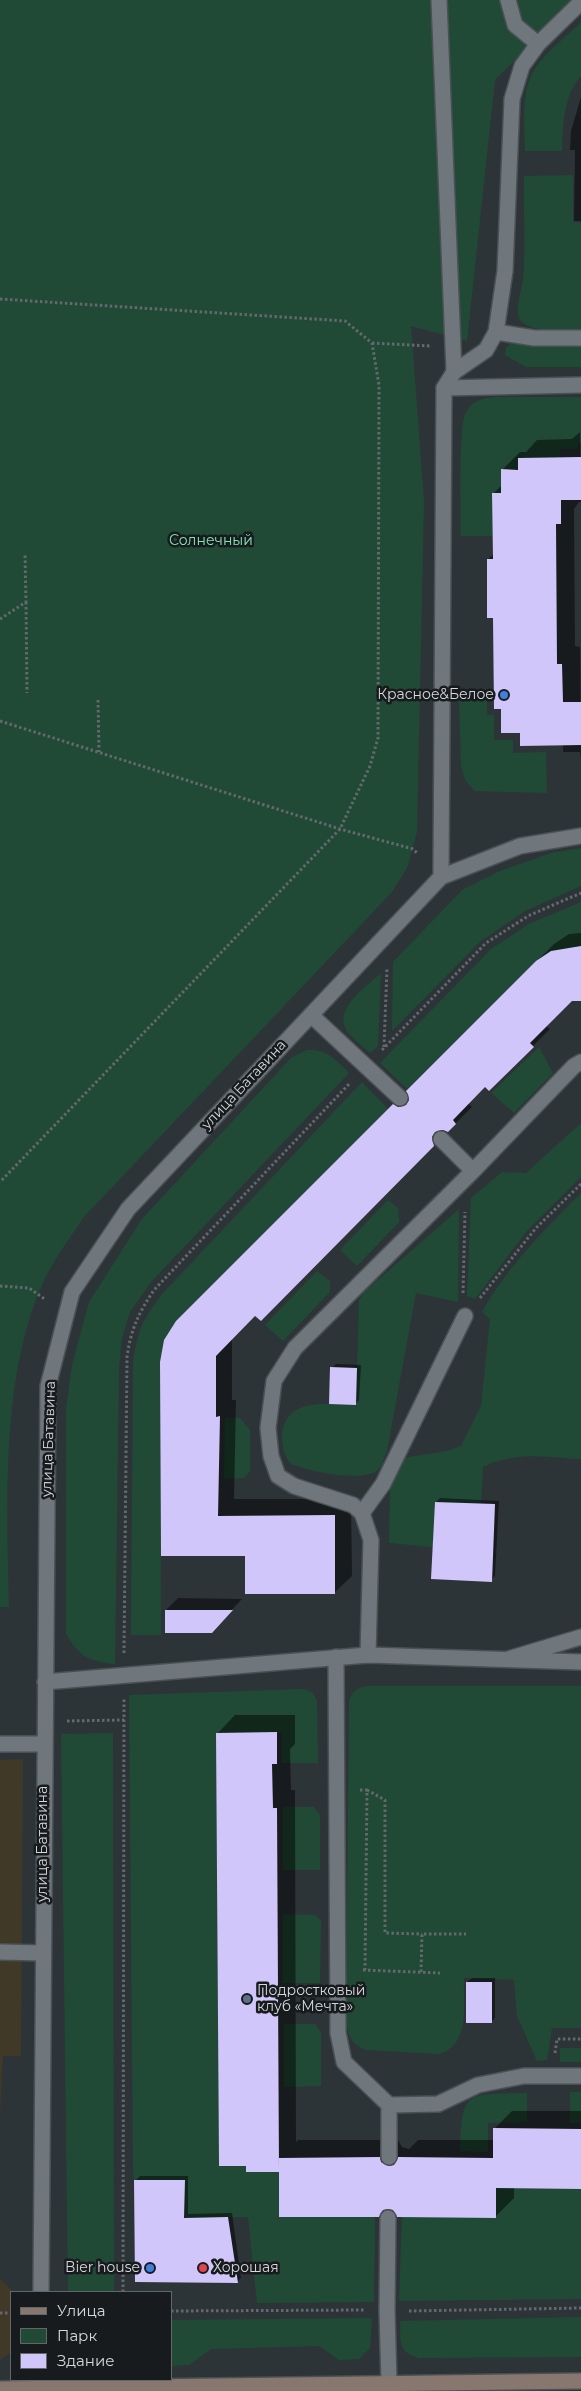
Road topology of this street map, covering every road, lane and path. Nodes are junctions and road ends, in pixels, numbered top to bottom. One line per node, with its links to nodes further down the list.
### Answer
1 (438, 0): 9 (street)
2 (508, 0): 4 (street)
3 (581, 2): 4 (street)
4 (538, 44): 6 (street)
5 (0, 299): 8 (path)
6 (496, 332): 7 (street); 10 (street)
7 (581, 338)
8 (372, 344): 9 (path); 20 (path)
9 (452, 346): 10 (street)
10 (454, 372): 12 (street)
11 (581, 385): 12 (street)
12 (444, 388): 22 (street)
13 (25, 554): 14 (path)
14 (26, 602): 15 (path); 16 (path)
15 (0, 619)
16 (26, 693)
17 (98, 700): 19 (path)
18 (0, 721): 19 (path)
19 (99, 752): 20 (path)
20 (340, 829): 22 (path); 32 (path)
21 (581, 836): 22 (street, улица Батавина)
22 (441, 877): 24 (street, улица Батавина)
23 (581, 893): 26 (path)
24 (389, 932): 25 (street, улица Батавина); 26 (path)
25 (311, 1015): 28 (street); 35 (street, улица Батавина)
26 (384, 1047): 28 (path)
27 (581, 1062): 31 (street)
28 (366, 1066): 29 (street); 43 (path)
29 (400, 1098)
30 (441, 1139): 31 (street)
31 (470, 1174): 36 (path); 37 (street)
32 (0, 1182)
33 (581, 1184): 36 (path)
34 (0, 1286): 35 (path)
35 (66, 1315): 44 (street, улица Батавина)
36 (465, 1316): 37 (street)
37 (362, 1513): 39 (street)
38 (581, 1637): 41 (street)
39 (368, 1655): 40 (street); 41 (street)
40 (336, 1657): 43 (street); 49 (street)
41 (506, 1660): 42 (street)
42 (581, 1662)
43 (124, 1675): 44 (street); 46 (path)
44 (45, 1682): 48 (street, улица Батавина)
45 (64, 1720): 46 (path)
46 (124, 1720): 64 (path)
47 (0, 1744): 48 (street)
48 (44, 1744): 54 (street, улица Батавина)
49 (337, 1790): 50 (path); 55 (street)
50 (367, 1790): 51 (path); 56 (path)
51 (422, 1934): 52 (path); 57 (path)
52 (466, 1934)
53 (0, 1952): 54 (street)
54 (43, 1953): 63 (street, улица Батавина)
55 (338, 1969): 56 (path); 60 (street)
56 (364, 1970): 57 (path)
57 (421, 1972): 58 (path)
58 (440, 1973)
59 (581, 2076): 60 (street)
60 (389, 2105): 61 (street)
61 (389, 2157)
62 (388, 2218): 66 (street)
63 (42, 2291)
64 (122, 2291)
65 (581, 2381): 66 (main road)
66 (389, 2384): 68 (main road)
67 (41, 2386): 68 (main road); 69 (main road)
68 (185, 2388)
69 (0, 2389)

